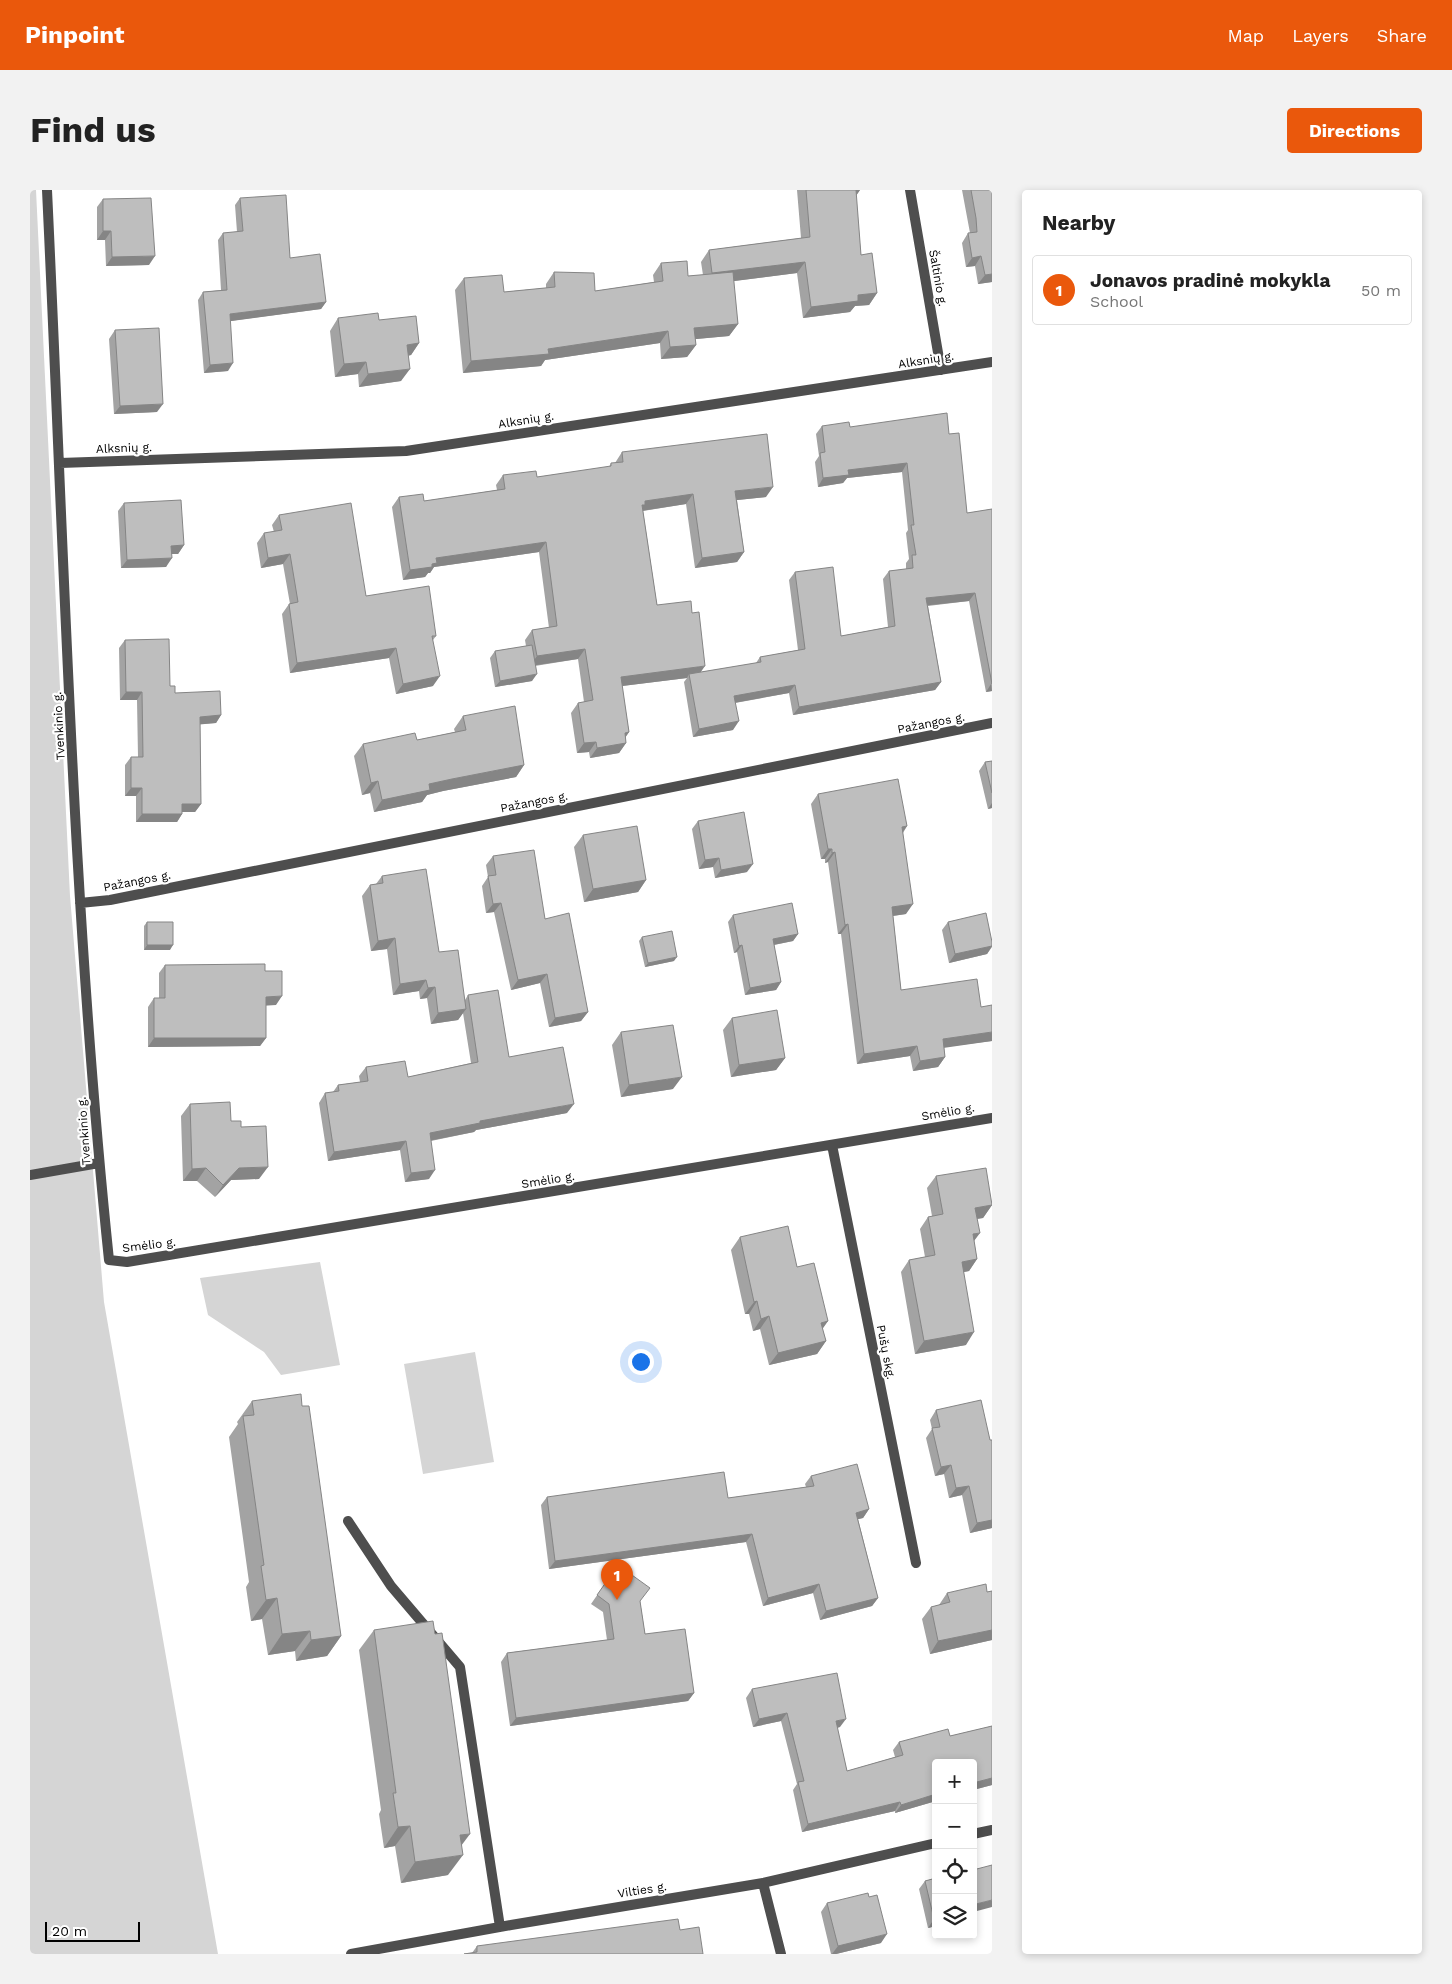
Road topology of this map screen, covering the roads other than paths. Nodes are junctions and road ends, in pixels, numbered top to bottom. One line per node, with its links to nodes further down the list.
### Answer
1 (46, 190): 5 (street, Tvenkinio g.)
2 (910, 190): 4 (street, Šaltinio g.)
3 (992, 362): 4 (street, Alksnių g.)
4 (941, 370): 5 (street, Alksnių g.)
5 (60, 463): 7 (street, Tvenkinio g.)
6 (992, 723): 7 (street, Pažangos g.)
7 (80, 903): 10 (street, Tvenkinio g.)
8 (992, 1118): 9 (street, Smėlio g.)
9 (832, 1145): 12 (street, Smėlio g.); 14 (street, Pušų skg.)
10 (99, 1163): 11 (street); 12 (street, Tvenkinio g.)
11 (30, 1175)
12 (109, 1260)
13 (348, 1521): 19 (street)
14 (916, 1563)
15 (992, 1830): 16 (street)
16 (977, 1833)
17 (932, 1844): 18 (street, Vilties g.)
18 (763, 1883): 19 (street, Vilties g.); 21 (street)
19 (500, 1927): 20 (street, Vilties g.)
20 (351, 1954)
21 (781, 1954)

